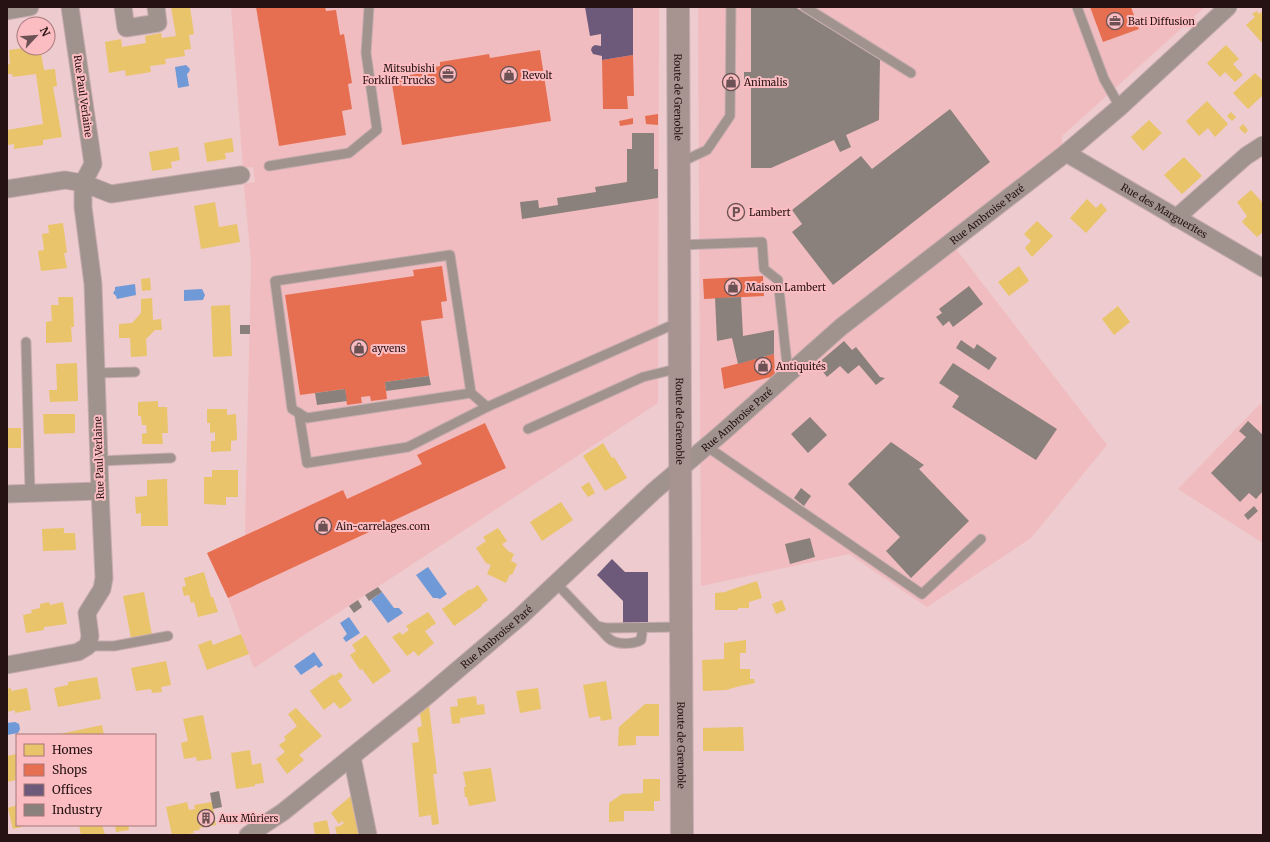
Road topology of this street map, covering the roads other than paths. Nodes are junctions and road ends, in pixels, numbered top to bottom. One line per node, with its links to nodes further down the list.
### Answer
1 (30, 7): 11 (street)
2 (70, 7): 19 (street, Rue Paul Verlaine)
3 (123, 7): 4 (street)
4 (156, 7)
5 (369, 7): 17 (lane)
6 (678, 7): 16 (main road, Route de Grenoble)
7 (731, 7): 16 (lane)
8 (806, 7): 12 (lane)
9 (1077, 7): 13 (lane)
10 (1228, 7): 13 (street, Rue Ambroise Paré)
11 (7, 10)
12 (911, 73)
13 (1120, 107): 15 (street, Rue Ambroise Paré)
14 (1263, 145): 21 (street)
15 (1066, 153): 21 (street, Rue des Marguerites); 29 (street, Rue Ambroise Paré)
16 (679, 163): 22 (main road, Route de Grenoble)
17 (269, 166)
18 (241, 175): 19 (street)
19 (83, 183): 20 (street); 28 (street, Rue Paul Verlaine)
20 (7, 189)
21 (1176, 218): 23 (street, Rue des Marguerites)
22 (680, 246): 24 (main road, Route de Grenoble); 29 (lane)
23 (1263, 268)
24 (680, 322): 26 (main road, Route de Grenoble); 31 (lane)
25 (26, 342): 40 (lane)
26 (680, 368): 33 (lane); 37 (main road, Route de Grenoble)
27 (134, 372): 28 (lane)
28 (97, 373): 36 (street, Rue Paul Verlaine)
29 (788, 374): 34 (street, Rue Ambroise Paré)
30 (471, 392): 31 (lane); 32 (lane); 32 (lane)
31 (488, 406): 32 (lane)
32 (300, 413)
33 (528, 429)
34 (706, 446): 37 (street, Rue Ambroise Paré); 41 (lane)
35 (171, 458): 36 (lane)
36 (99, 461): 38 (street, Rue Paul Verlaine)
37 (680, 468): 42 (street, Rue Ambroise Paré); 44 (main road, Route de Grenoble)
38 (100, 491): 40 (street); 47 (street, Rue Paul Verlaine)
39 (7, 494): 40 (street)
40 (30, 494)
41 (981, 539)
42 (556, 583): 43 (lane); 49 (street, Rue Ambroise Paré)
43 (597, 626): 44 (lane); 45 (lane)
44 (681, 627): 52 (main road, Route de Grenoble)
45 (642, 633)
46 (168, 636): 47 (lane)
47 (88, 646): 48 (street)
48 (7, 665)
49 (352, 757): 50 (street, Rue Ambroise Paré); 51 (street)
50 (248, 835)
51 (368, 835)
52 (682, 835)

